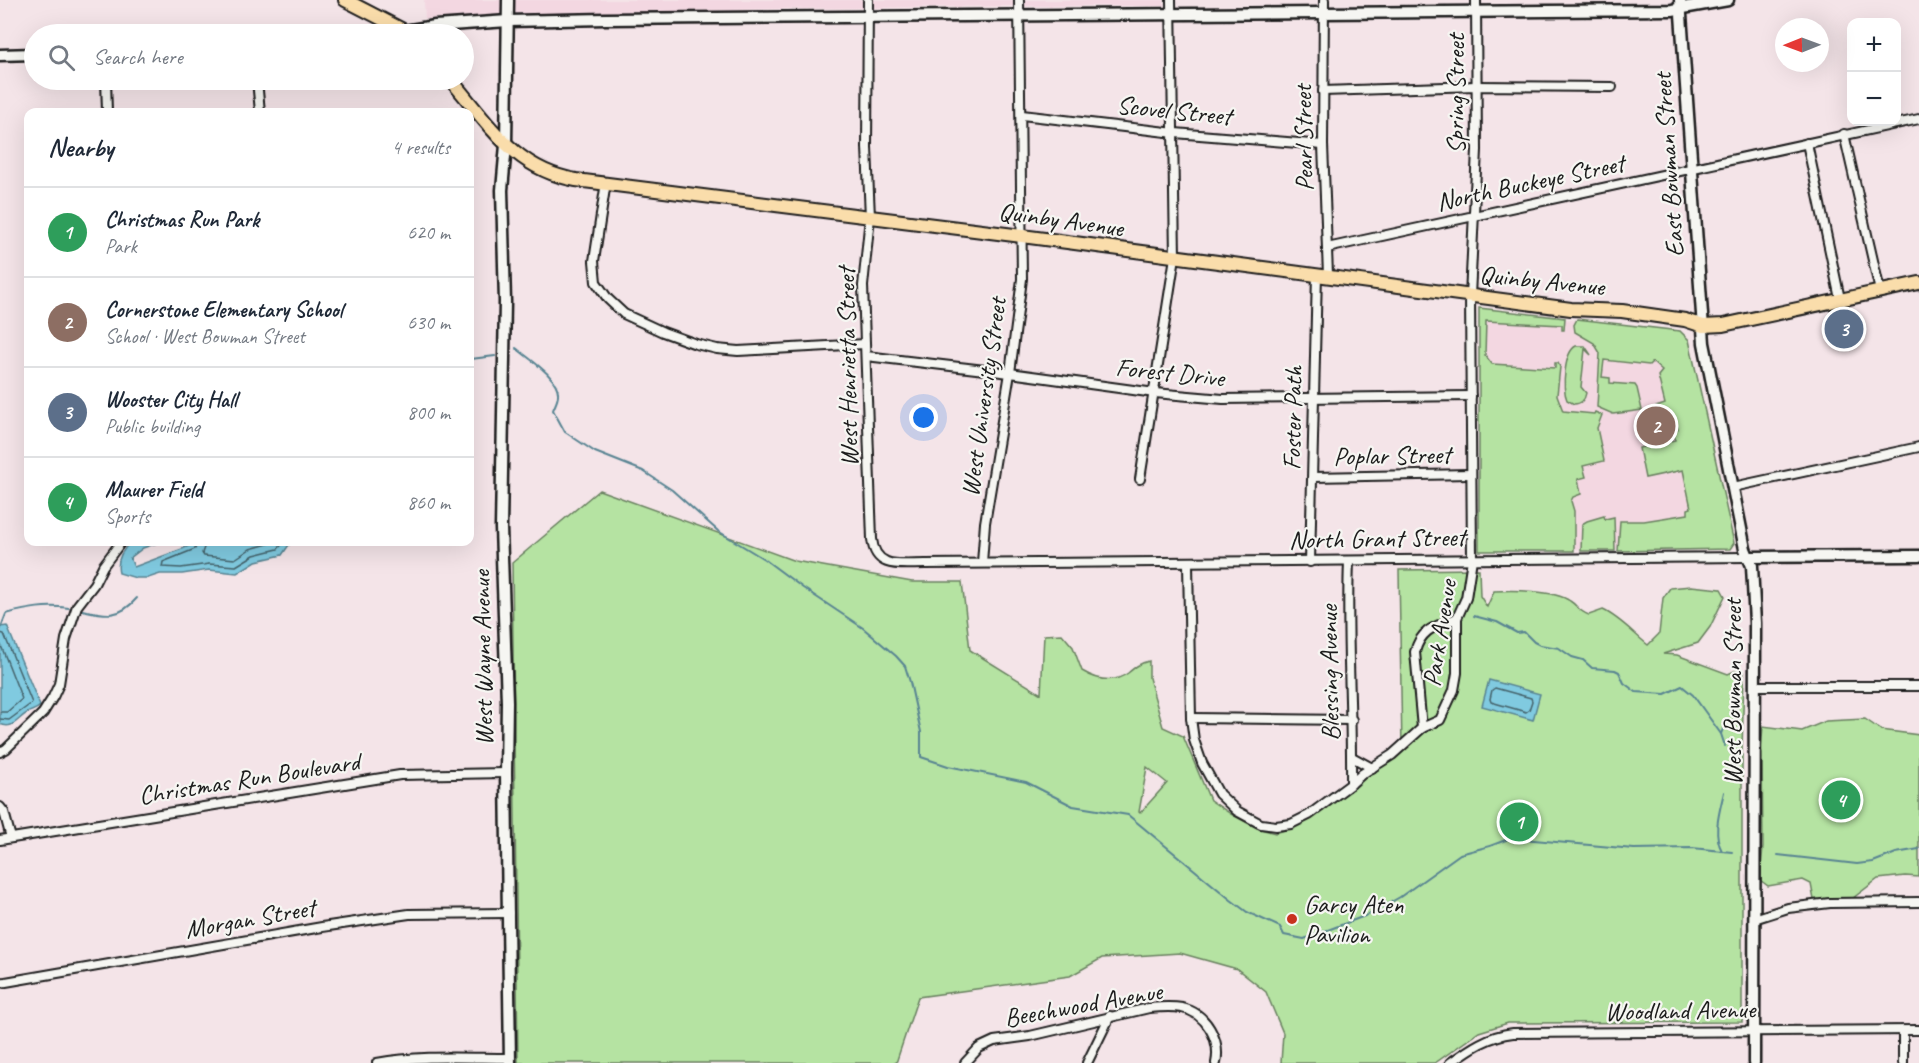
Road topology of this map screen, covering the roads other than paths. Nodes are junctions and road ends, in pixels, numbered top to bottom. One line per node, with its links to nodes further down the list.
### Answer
1 (345, 0): 14 (main road)
2 (508, 0): 13 (street, West Wayne Avenue)
3 (868, 0): 12 (street, West Henrietta Street)
4 (1019, 0): 11 (street, West University Street)
5 (1171, 0): 10 (street)
6 (1728, 0): 7 (street)
7 (1680, 4): 9 (street); 33 (street, East Bowman Street)
8 (1324, 6): 9 (street); 10 (street); 23 (street, Pearl Street)
9 (1476, 6): 18 (street, Spring Street)
10 (1172, 14): 11 (street); 28 (street)
11 (1020, 15): 12 (street); 26 (street, West University Street)
12 (868, 16): 13 (street); 36 (street, West Henrietta Street)
13 (508, 21): 15 (street); 31 (street, West Wayne Avenue)
14 (392, 24)
15 (474, 25)
16 (24, 55): 17 (street)
17 (0, 56)
18 (1476, 87): 19 (street); 23 (street); 35 (street, Spring Street)
19 (1612, 87)
20 (106, 90): 24 (street)
21 (259, 90): 25 (street)
22 (459, 90): 31 (main road, Quinby Avenue)
23 (1323, 90): 32 (street, Pearl Street)
24 (107, 108)
25 (260, 108)
26 (1022, 115): 28 (street, Scovel Street); 37 (street, West University Street)
27 (1919, 119): 29 (street, North Buckeye Street)
28 (1175, 133): 32 (street, Scovel Street); 39 (street)
29 (1844, 134): 30 (street, North Buckeye Street); 42 (street)
30 (1807, 143): 33 (street, North Buckeye Street); 44 (street)
31 (506, 145): 34 (main road, Quinby Avenue); 75 (street, West Wayne Avenue)
32 (1323, 145): 38 (street, Pearl Street)
33 (1687, 169): 35 (street, North Buckeye Street); 45 (street, East Bowman Street)
34 (606, 182): 36 (main road, Quinby Avenue); 46 (street)
35 (1474, 215): 38 (street, North Buckeye Street); 43 (street, Spring Street)
36 (870, 217): 37 (main road, Quinby Avenue); 46 (street, West Henrietta Street)
37 (1022, 236): 39 (main road, Quinby Avenue); 48 (street, West University Street)
38 (1327, 248): 40 (street, Pearl Street)
39 (1175, 257): 40 (main road, Quinby Avenue); 49 (street)
40 (1322, 275): 43 (main road, Quinby Avenue); 51 (street, Foster Path)
41 (1919, 283): 42 (main road, Quinby Avenue)
42 (1880, 291): 44 (main road, Quinby Avenue)
43 (1470, 296): 45 (main road, Quinby Avenue); 50 (street, Park Avenue)
44 (1840, 299): 45 (main road, Quinby Avenue)
45 (1703, 326): 56 (street, West Bowman Street)
46 (865, 344): 47 (street, West Henrietta Street)
47 (866, 356): 48 (street, Forest Drive); 57 (street, West Henrietta Street)
48 (1010, 373): 49 (street, Forest Drive); 64 (street, West University Street)
49 (1155, 393): 51 (street, Forest Drive); 55 (street)
50 (1471, 396): 51 (street, Forest Drive); 53 (street, Park Avenue)
51 (1313, 399): 54 (street, Foster Path)
52 (1919, 447): 56 (street)
53 (1471, 474): 54 (street, Poplar Street); 61 (street, Park Avenue)
54 (1313, 477): 63 (street, Foster Path)
55 (1140, 479)
56 (1733, 487): 60 (street, West Bowman Street)
57 (872, 517): 64 (street, North Grant Street)
58 (118, 546): 72 (street)
59 (1919, 556): 60 (street, North Grant Street)
60 (1749, 557): 61 (street, North Grant Street); 67 (street, West Bowman Street)
61 (1472, 559): 62 (street, North Grant Street); 66 (street, Park Avenue)
62 (1349, 561): 63 (street, North Grant Street); 70 (street, Blessing Avenue)
63 (1311, 562): 65 (street, North Grant Street)
64 (982, 563): 65 (street, North Grant Street)
65 (1188, 564): 69 (street, Park Avenue)
66 (1457, 618): 71 (street, Park Avenue); 71 (street)
67 (1755, 686): 68 (street); 82 (street, West Bowman Street)
68 (1919, 686)
69 (1191, 718): 70 (street); 76 (street, Park Avenue)
70 (1352, 720): 73 (street, Blessing Avenue)
71 (1422, 728): 74 (street, Park Avenue)
72 (0, 752)
73 (1352, 757): 74 (street); 76 (street, Blessing Avenue)
74 (1372, 768): 76 (street, Park Avenue)
75 (506, 773): 78 (street, Christmas Run Boulevard); 81 (street, West Wayne Avenue)
76 (1351, 784)
77 (0, 807): 78 (street)
78 (11, 838): 79 (street, Christmas Run Boulevard)
79 (0, 840)
80 (1919, 902): 82 (street)
81 (509, 913): 83 (street, Morgan Street); 88 (street, West Wayne Avenue)
82 (1754, 919): 85 (street, West Bowman Street)
83 (0, 983)
84 (1110, 1016): 90 (street, Beechwood Avenue); 91 (street); 92 (street, Beechwood Avenue)
85 (1754, 1030): 87 (street, Woodland Avenue); 93 (street, Woodland Avenue); 94 (street, West Bowman Street)
86 (1919, 1030): 87 (street, Woodland Avenue)
87 (1903, 1031): 95 (street)
88 (510, 1060): 89 (street)
89 (377, 1063)
90 (965, 1063)
91 (1087, 1063)
92 (1216, 1063)
93 (1450, 1063)
94 (1754, 1063)
95 (1903, 1063)

